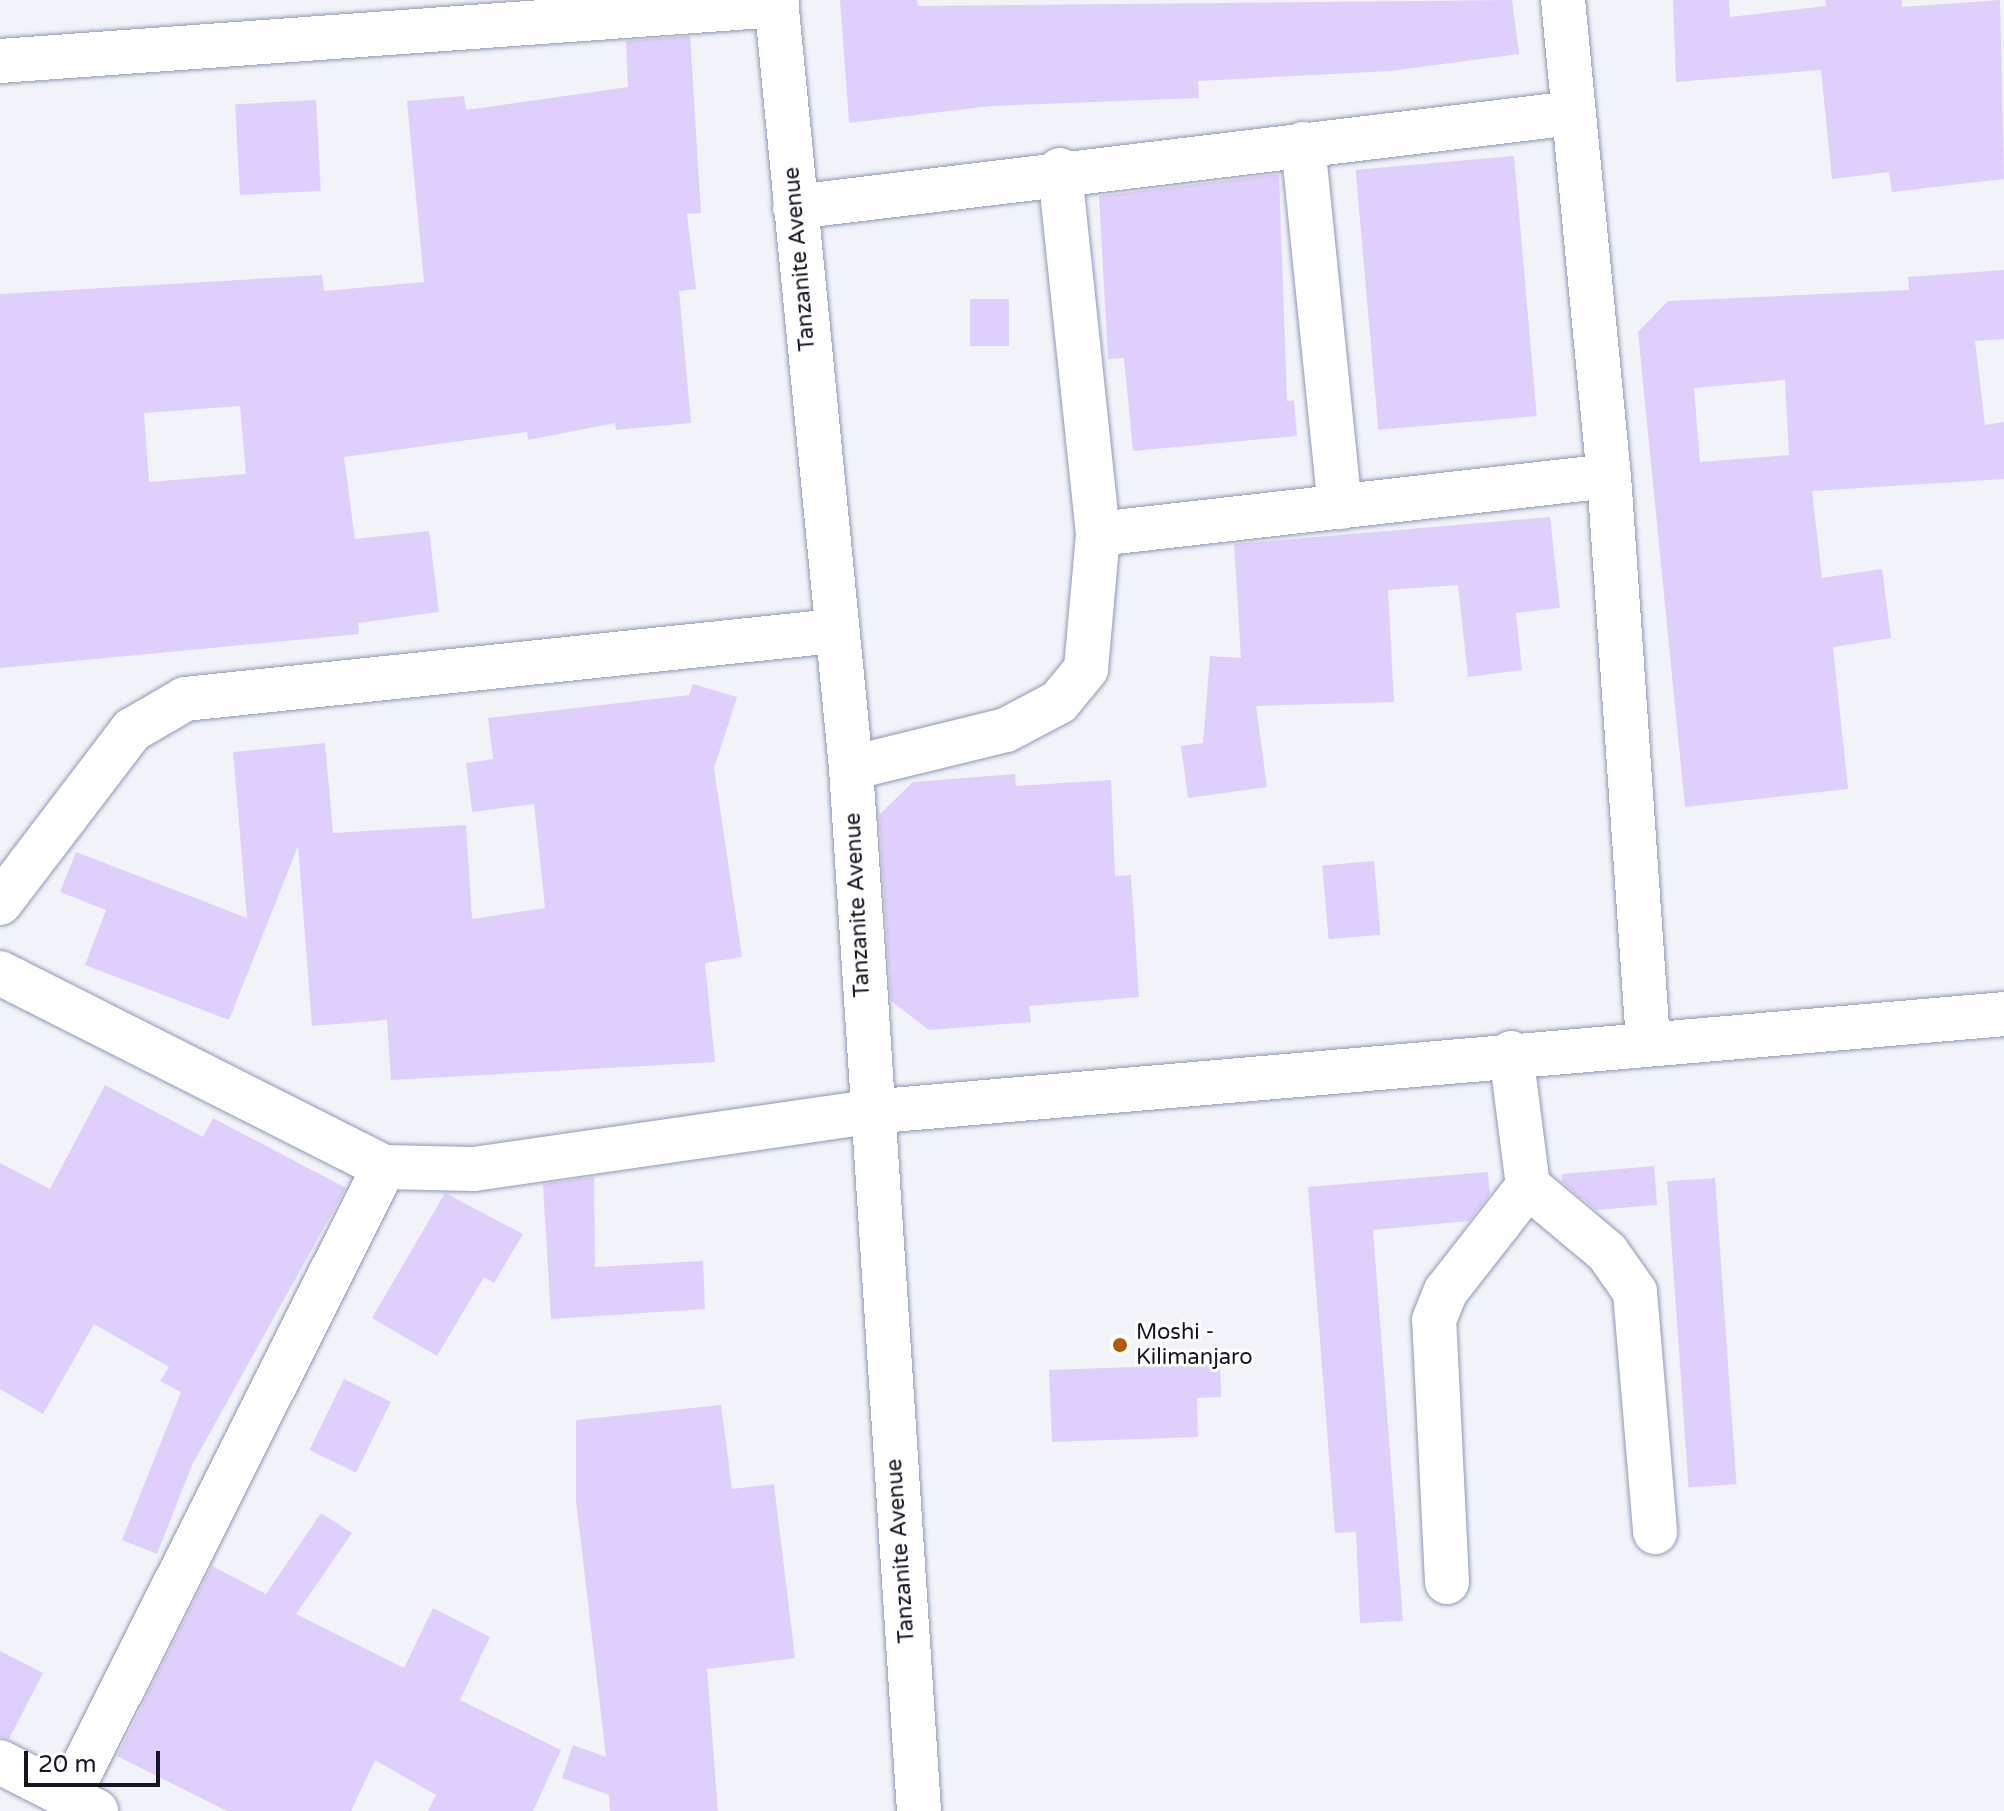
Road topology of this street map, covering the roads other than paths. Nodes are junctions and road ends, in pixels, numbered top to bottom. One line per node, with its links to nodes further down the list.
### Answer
1 (1563, 0): 4 (street)
2 (777, 2): 3 (street); 7 (street, Tanzanite Avenue)
3 (0, 61)
4 (1573, 113): 5 (street); 8 (street)
5 (1303, 144): 6 (street); 9 (street)
6 (1060, 170): 7 (street); 10 (street)
7 (795, 207): 11 (street, Tanzanite Avenue)
8 (1609, 476): 9 (street); 16 (street)
9 (1340, 507): 10 (street)
10 (1098, 534): 12 (street)
11 (834, 631): 12 (street, Tanzanite Avenue); 13 (street)
12 (851, 768): 18 (street, Tanzanite Avenue)
13 (0, 903)
14 (0, 973): 19 (street)
15 (2004, 1014): 16 (street)
16 (1648, 1041): 17 (street)
17 (1511, 1053): 18 (street); 20 (street)
18 (869, 1112): 19 (street); 25 (street, Tanzanite Avenue)
19 (384, 1167): 24 (street)
20 (1528, 1186): 21 (street); 22 (street)
21 (1655, 1532)
22 (1447, 1582)
23 (0, 1762): 24 (street)
24 (82, 1804)
25 (919, 1811)

